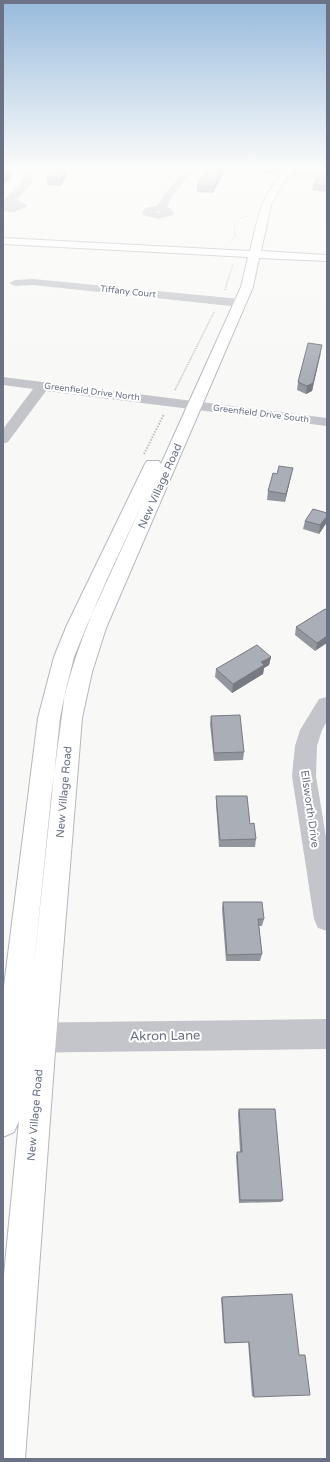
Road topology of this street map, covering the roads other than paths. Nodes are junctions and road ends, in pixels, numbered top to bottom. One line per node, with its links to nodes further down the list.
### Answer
1 (7, 238): 6 (main road)
2 (250, 238): 6 (main road, New Village Road)
3 (259, 238): 6 (main road, New Village Road)
4 (261, 238): 7 (main road)
5 (3, 241): 6 (main road)
6 (248, 250): 7 (main road); 10 (main road, New Village Road)
7 (302, 256): 8 (main road)
8 (327, 258)
9 (8, 283): 10 (street, Tiffany Court)
10 (235, 303): 13 (main road, New Village Road)
11 (3, 381): 12 (street, Greenfield Drive North)
12 (42, 386): 13 (street, Greenfield Drive North); 15 (street)
13 (189, 404): 14 (street, Greenfield Drive South); 19 (main road, New Village Road); 19 (main road, New Village Road)
14 (327, 422)
15 (3, 439)
16 (327, 705): 17 (street, Ellsworth Drive)
17 (327, 919)
18 (327, 1034): 19 (street, Akron Lane)
19 (19, 1038): 20 (main road, New Village Road); 21 (main road, New Village Road)
20 (3, 1121)
21 (6, 1459)

